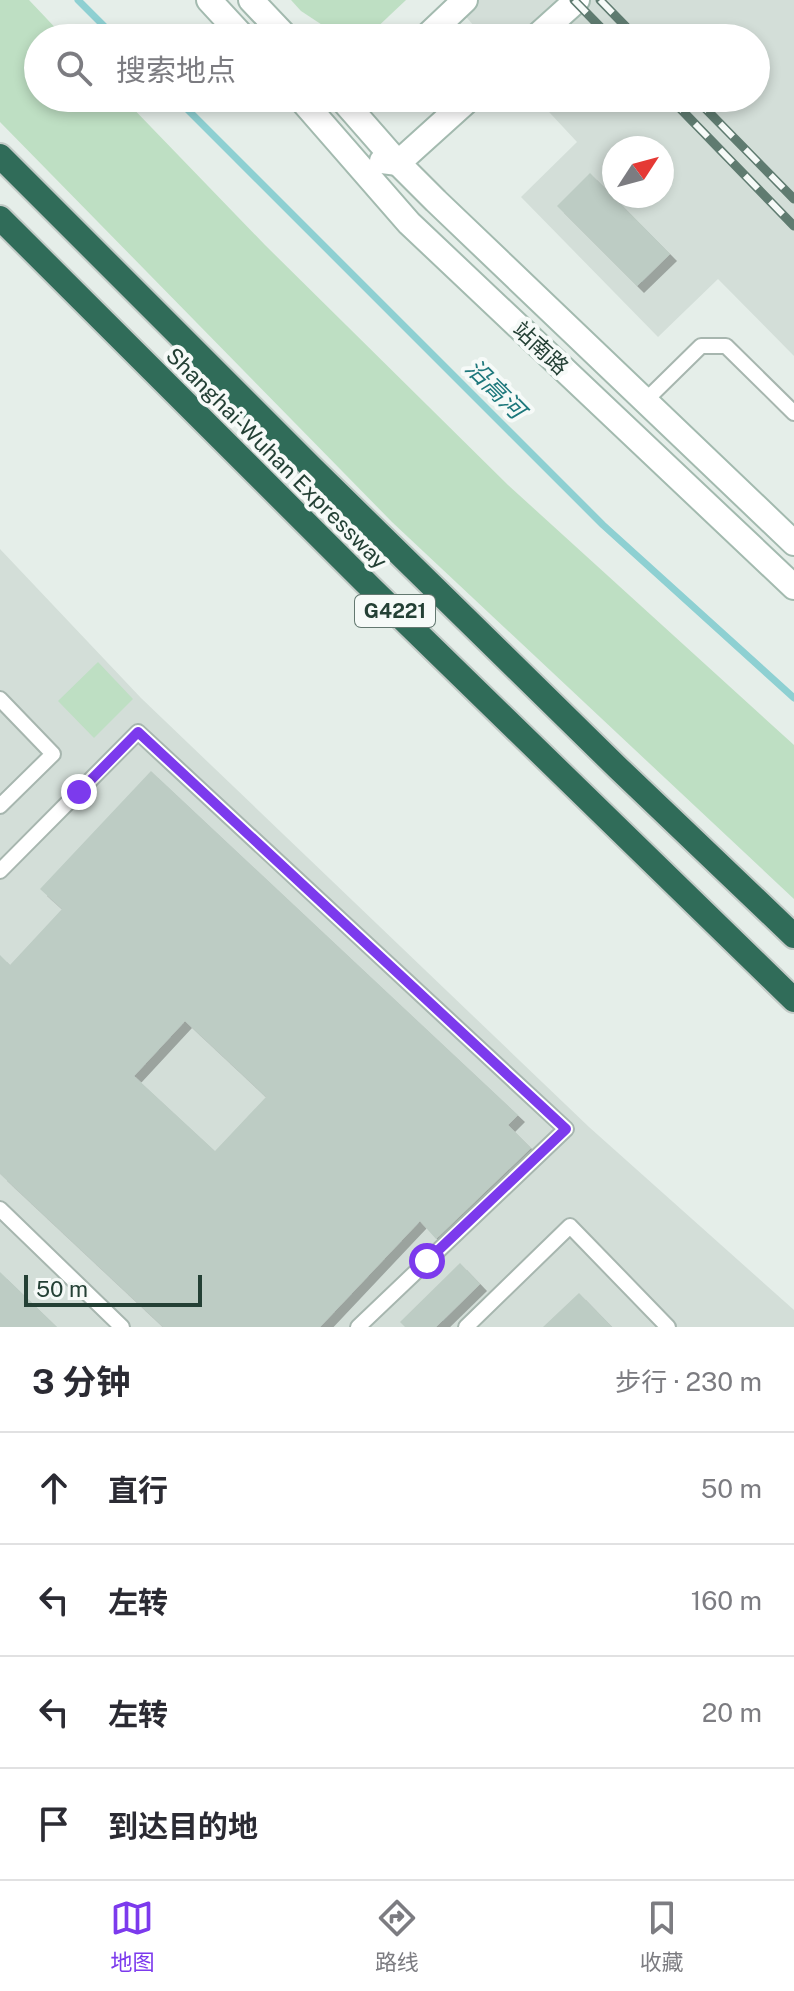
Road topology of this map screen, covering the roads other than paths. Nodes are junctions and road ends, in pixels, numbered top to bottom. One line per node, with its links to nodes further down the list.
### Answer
1 (209, 0): 5 (street)
2 (251, 0): 6 (street)
3 (465, 0): 7 (street)
4 (577, 0): 8 (street)
5 (231, 24)
6 (274, 24)
7 (440, 24)
8 (550, 24)
9 (312, 112): 14 (street, 站南路)
10 (352, 112): 14 (street)
11 (360, 112): 15 (street, 站南路)
12 (454, 112): 15 (street)
13 (0, 156): 24 (highway, Shanghai-Wuhan Expressway / G4221)
14 (353, 158): 15 (street); 20 (street, 站南路)
15 (398, 163): 17 (street, 站南路)
16 (0, 218): 25 (highway, Shanghai-Wuhan Expressway / G4221)
17 (645, 401): 18 (lane); 19 (street, 站南路)
18 (794, 413)
19 (794, 543)
20 (794, 587)
21 (0, 699): 22 (lane)
22 (0, 806)
23 (0, 871): 28 (lane)
24 (794, 936)
25 (794, 1000)
26 (0, 1209): 27 (lane)
27 (122, 1327)
28 (358, 1327)
29 (466, 1327): 30 (lane)
30 (668, 1327)

